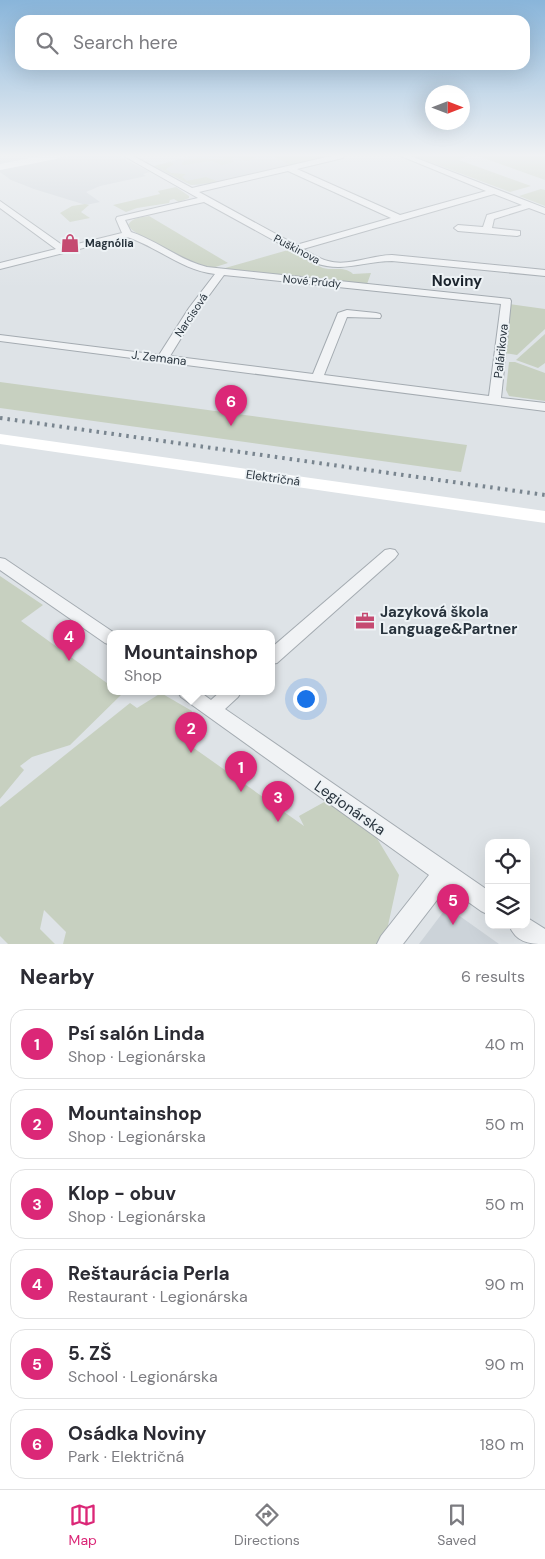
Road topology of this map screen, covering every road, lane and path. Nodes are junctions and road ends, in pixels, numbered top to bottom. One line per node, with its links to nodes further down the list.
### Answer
1 (201, 200): 13 (street)
2 (207, 200): 14 (street, Puškinova)
3 (360, 200): 9 (street)
4 (463, 200): 9 (street)
5 (518, 200): 7 (street)
6 (0, 204): 15 (street)
7 (530, 205): 8 (street); 11 (street)
8 (545, 211)
9 (399, 218): 14 (street)
10 (458, 228): 11 (street)
11 (487, 230): 12 (street)
12 (517, 233)
13 (127, 234): 15 (street); 17 (street, Nové Prúdy)
14 (295, 248): 18 (street, Puškinova)
15 (64, 250): 16 (street)
16 (0, 266)
17 (221, 272): 19 (street, Nové Prúdy); 22 (street, Narcisová)
18 (545, 273)
19 (506, 301): 24 (street, Palárikova)
20 (376, 316): 23 (street)
21 (0, 338): 22 (street, J. Zemana)
22 (162, 359): 23 (street, J. Zemana)
23 (317, 379): 24 (street, J. Zemana)
24 (495, 401): 25 (street, J. Zemana)
25 (545, 407)
26 (0, 439): 27 (main road, Električná)
27 (545, 517)
28 (390, 554): 31 (street)
29 (0, 562): 30 (street)
30 (107, 636)
31 (275, 655)
32 (192, 695): 34 (street, Legionárska)
33 (229, 695): 34 (street)
34 (213, 709): 35 (street, Legionárska)
35 (444, 873): 36 (street, Legionárska); 39 (street)
36 (485, 901)
37 (526, 929): 38 (street)
38 (545, 942)
39 (389, 944)

